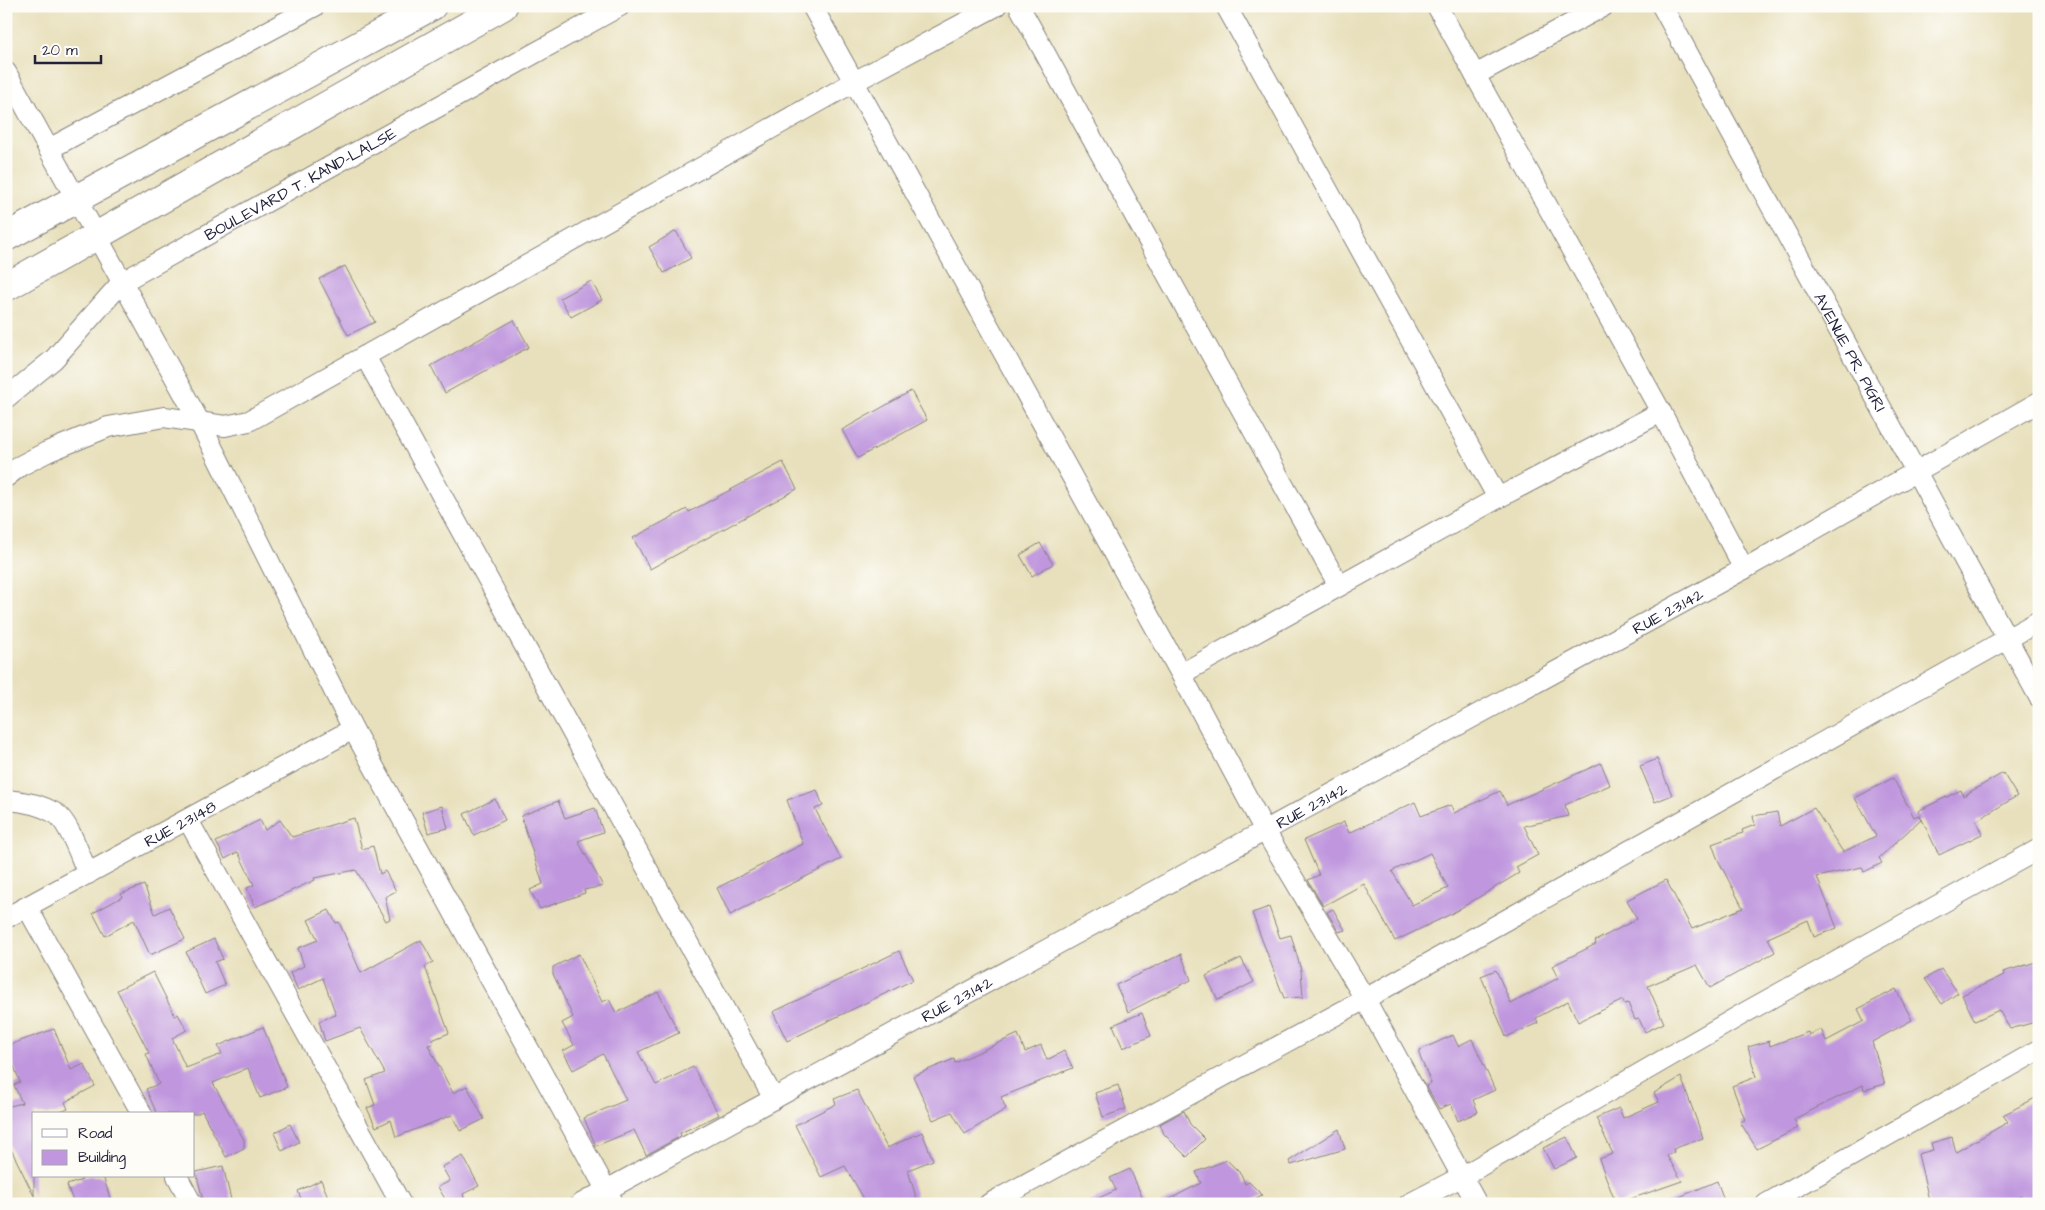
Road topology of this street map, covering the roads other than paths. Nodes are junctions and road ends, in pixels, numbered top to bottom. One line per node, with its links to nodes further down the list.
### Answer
1 (315, 6): 15 (street)
2 (432, 6): 16 (main road)
3 (503, 6): 18 (main road)
4 (620, 6): 19 (street, BOULEVARD T. KAND-LALSE)
5 (812, 6): 14 (street)
6 (996, 6): 14 (street)
7 (1019, 6): 30 (street)
8 (1226, 6): 28 (street)
9 (1437, 6): 13 (street)
10 (1604, 6): 13 (street)
11 (1662, 6): 26 (street, AVENUE PR. PIGRI)
12 (6, 72): 15 (street)
13 (1475, 75): 24 (street)
14 (854, 82): 21 (street); 33 (street)
15 (49, 149): 16 (street)
16 (76, 198): 17 (main road); 18 (street)
17 (6, 236)
18 (97, 237): 19 (street); 20 (main road)
19 (122, 282): 22 (street, BOULEVARD T. KAND-LALSE); 25 (street)
20 (6, 287)
21 (365, 356): 25 (street); 45 (street)
22 (6, 398)
23 (2039, 402): 26 (street, RUE 23.142)
24 (1661, 412): 28 (street); 29 (street)
25 (199, 421): 27 (street); 35 (street)
26 (1915, 470): 29 (street, RUE 23.142); 32 (street, AVENUE PR. PIGRI)
27 (6, 477)
28 (1498, 498): 30 (street)
29 (1744, 569): 38 (street, RUE 23.142)
30 (1339, 586): 33 (street)
31 (2039, 621): 32 (street)
32 (2006, 638): 34 (street, AVENUE PR. PIGRI); 43 (street)
33 (1181, 674): 38 (street)
34 (2039, 697)
35 (353, 728): 37 (street, RUE 23.148); 49 (street)
36 (6, 800): 40 (street)
37 (188, 820): 40 (street, RUE 23.148); 51 (street)
38 (1264, 829): 43 (street); 45 (street, RUE 23.142)
39 (2039, 849): 47 (street)
40 (88, 874): 41 (street, RUE 23.148)
41 (28, 907): 42 (street, RUE 23.148); 46 (street)
42 (6, 918)
43 (1365, 1000): 47 (street); 53 (street)
44 (2039, 1050): 56 (street)
45 (774, 1099): 49 (street, RUE 23.142)
46 (141, 1112)
47 (1463, 1176): 54 (street); 55 (street)
48 (178, 1178): 50 (street)
49 (610, 1197): 52 (street, RUE 23.142)
50 (192, 1204)
51 (401, 1204)
52 (581, 1204)
53 (989, 1204)
54 (1409, 1204)
55 (1477, 1204)
56 (1766, 1204)

